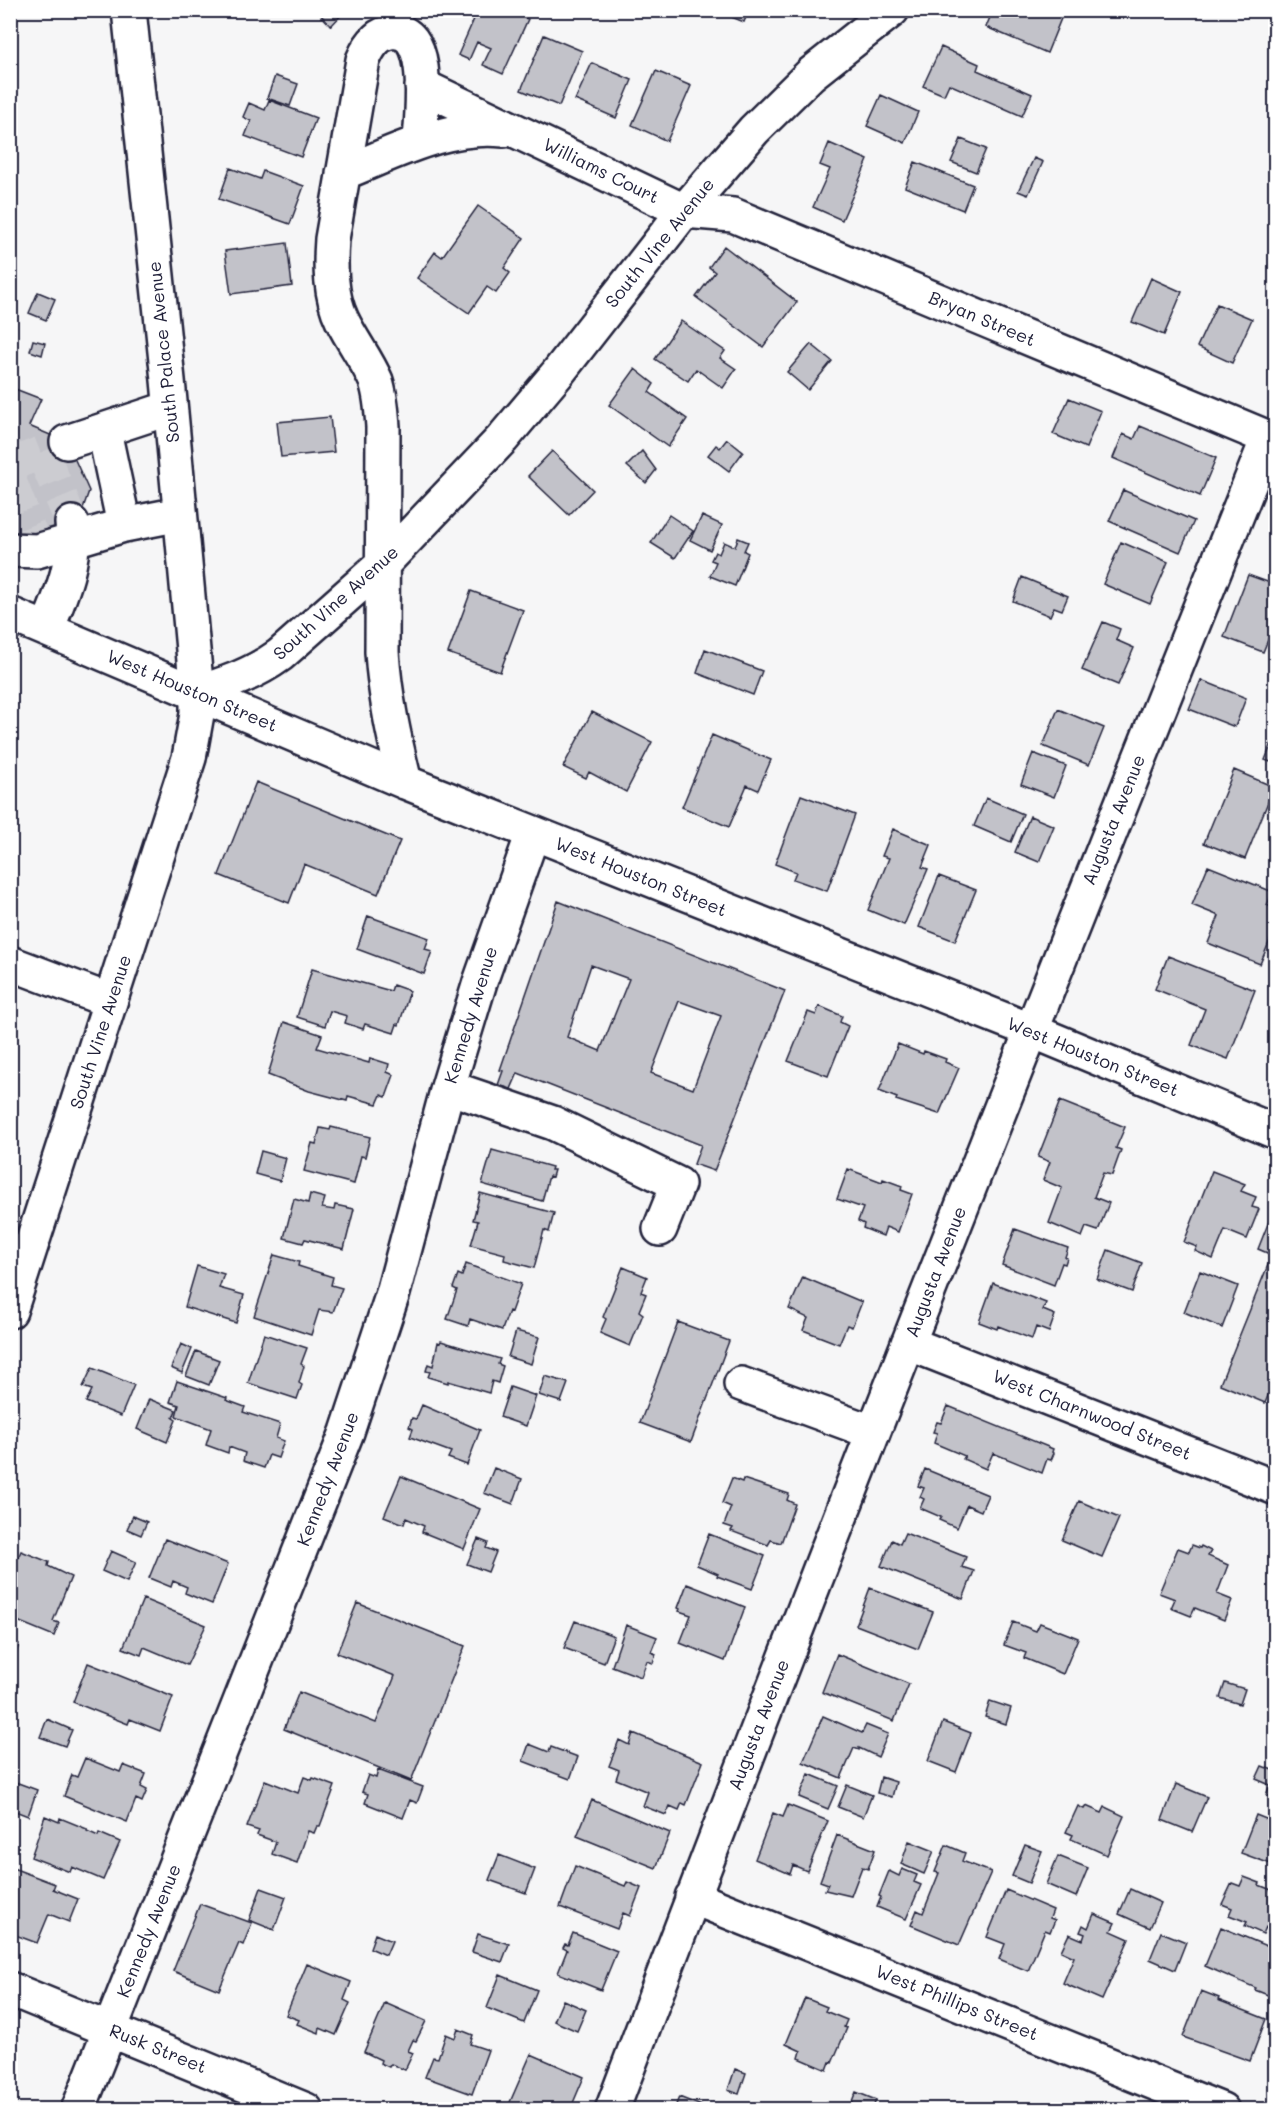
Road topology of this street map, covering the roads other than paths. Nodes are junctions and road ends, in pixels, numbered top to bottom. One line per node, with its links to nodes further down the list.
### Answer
1 (129, 10): 8 (street, South Palace Avenue)
2 (892, 10): 7 (street, South Vine Avenue)
3 (422, 86): 4 (street, Williams Court); 5 (street); 6 (street)
4 (518, 131): 5 (street, Williams Court); 7 (street, Williams Court)
5 (420, 142): 6 (street, Williams Court)
6 (343, 173): 16 (street)
7 (684, 211): 10 (street, Bryan Street); 16 (street, South Vine Avenue)
8 (170, 408): 9 (street); 12 (street, South Palace Avenue)
9 (104, 431): 11 (street); 13 (street)
10 (1272, 439): 24 (street, Augusta Avenue)
11 (67, 442)
12 (180, 514): 13 (street); 19 (street, South Palace Avenue)
13 (124, 525): 14 (street)
14 (73, 532): 15 (street); 18 (street)
15 (27, 546)
16 (384, 563): 19 (street, South Vine Avenue); 20 (street)
17 (10, 614): 18 (street, West Houston Street)
18 (46, 629): 19 (street, West Houston Street)
19 (197, 693): 20 (street, West Houston Street); 23 (street, South Vine Avenue)
20 (405, 782): 21 (street, West Houston Street)
21 (533, 833): 24 (street, West Houston Street); 25 (street, Kennedy Avenue)
22 (10, 963): 23 (street)
23 (110, 1001): 28 (street, South Vine Avenue)
24 (1030, 1030): 26 (street, West Houston Street); 29 (street, Augusta Avenue)
25 (448, 1087): 27 (street); 35 (street, Kennedy Avenue)
26 (1273, 1124)
27 (660, 1229)
28 (10, 1311)
29 (908, 1342): 31 (street, Augusta Avenue); 32 (street, West Charnwood Street)
30 (741, 1384): 31 (street)
31 (872, 1432): 33 (street, Augusta Avenue)
32 (1275, 1488)
33 (693, 1897): 38 (street, Augusta Avenue); 39 (street, West Phillips Street)
34 (10, 1989): 35 (street, Rusk Street)
35 (110, 2030): 36 (street, Kennedy Avenue); 37 (street, Rusk Street)
36 (78, 2109)
37 (306, 2109)
38 (612, 2109)
39 (1222, 2109)

